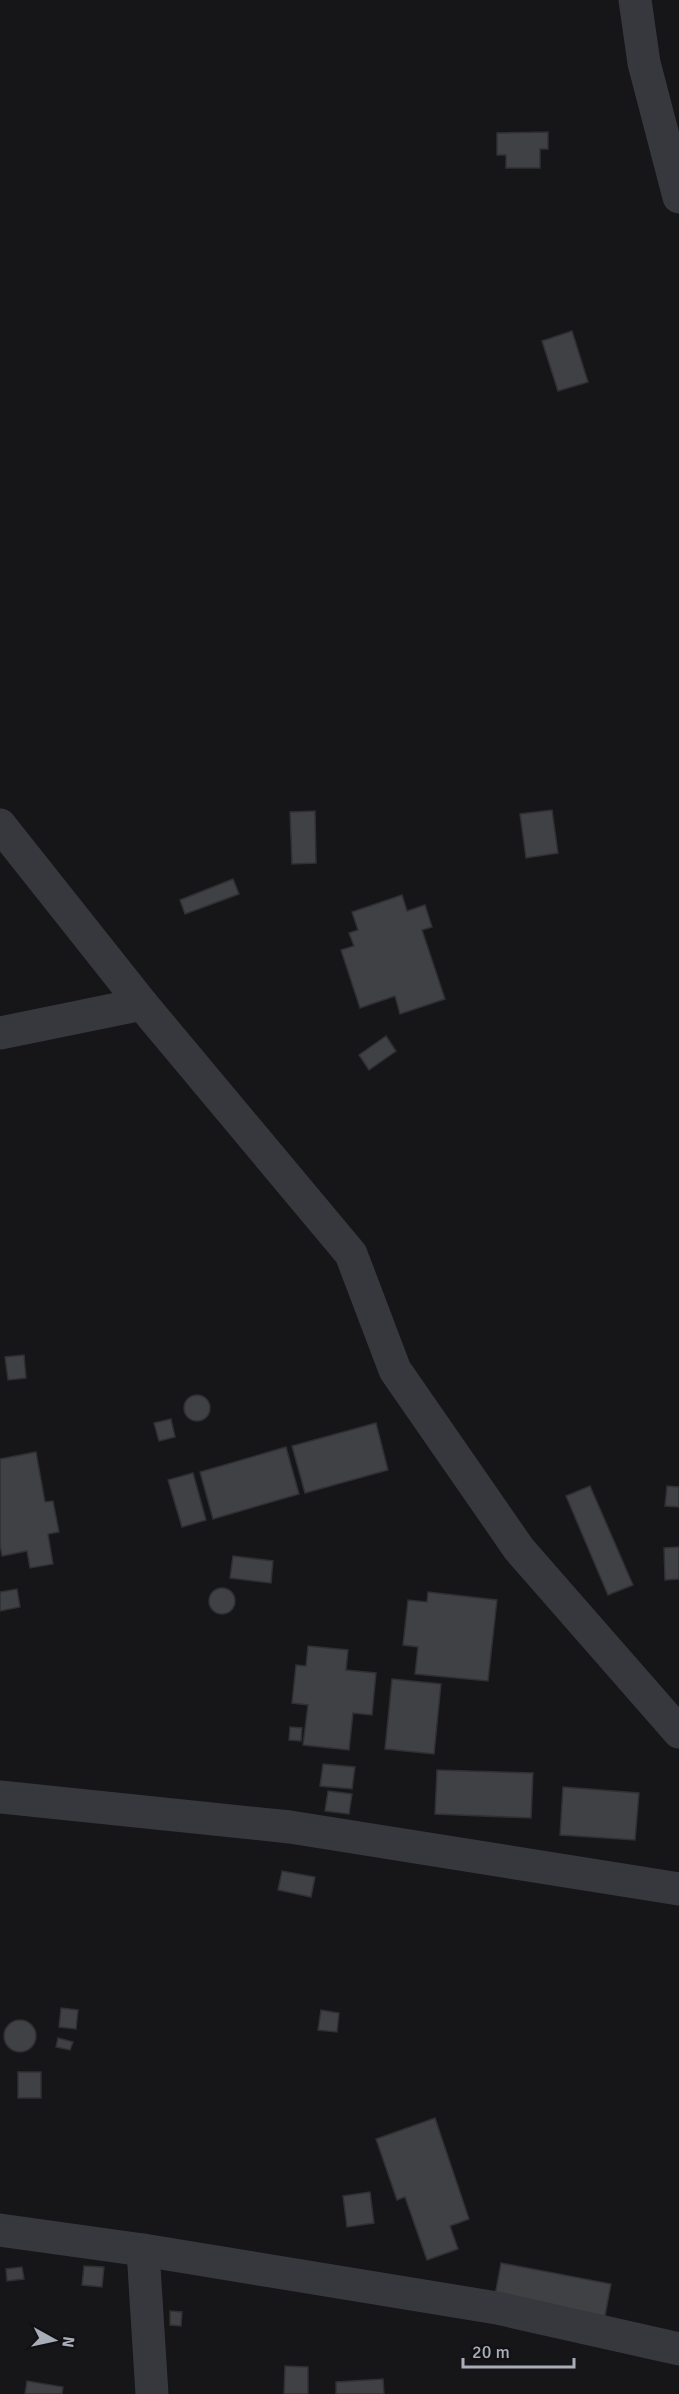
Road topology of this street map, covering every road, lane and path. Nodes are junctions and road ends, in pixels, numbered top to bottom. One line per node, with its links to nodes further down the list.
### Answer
1 (634, 0): 2 (street)
2 (679, 197)
3 (0, 825): 4 (street)
4 (142, 1004): 5 (street); 6 (street)
5 (0, 1033)
6 (679, 1732)
7 (0, 1797): 8 (street)
8 (679, 1889)
9 (0, 2230): 10 (street)
10 (143, 2250): 11 (street); 12 (street)
11 (679, 2349)
12 (152, 2394)

